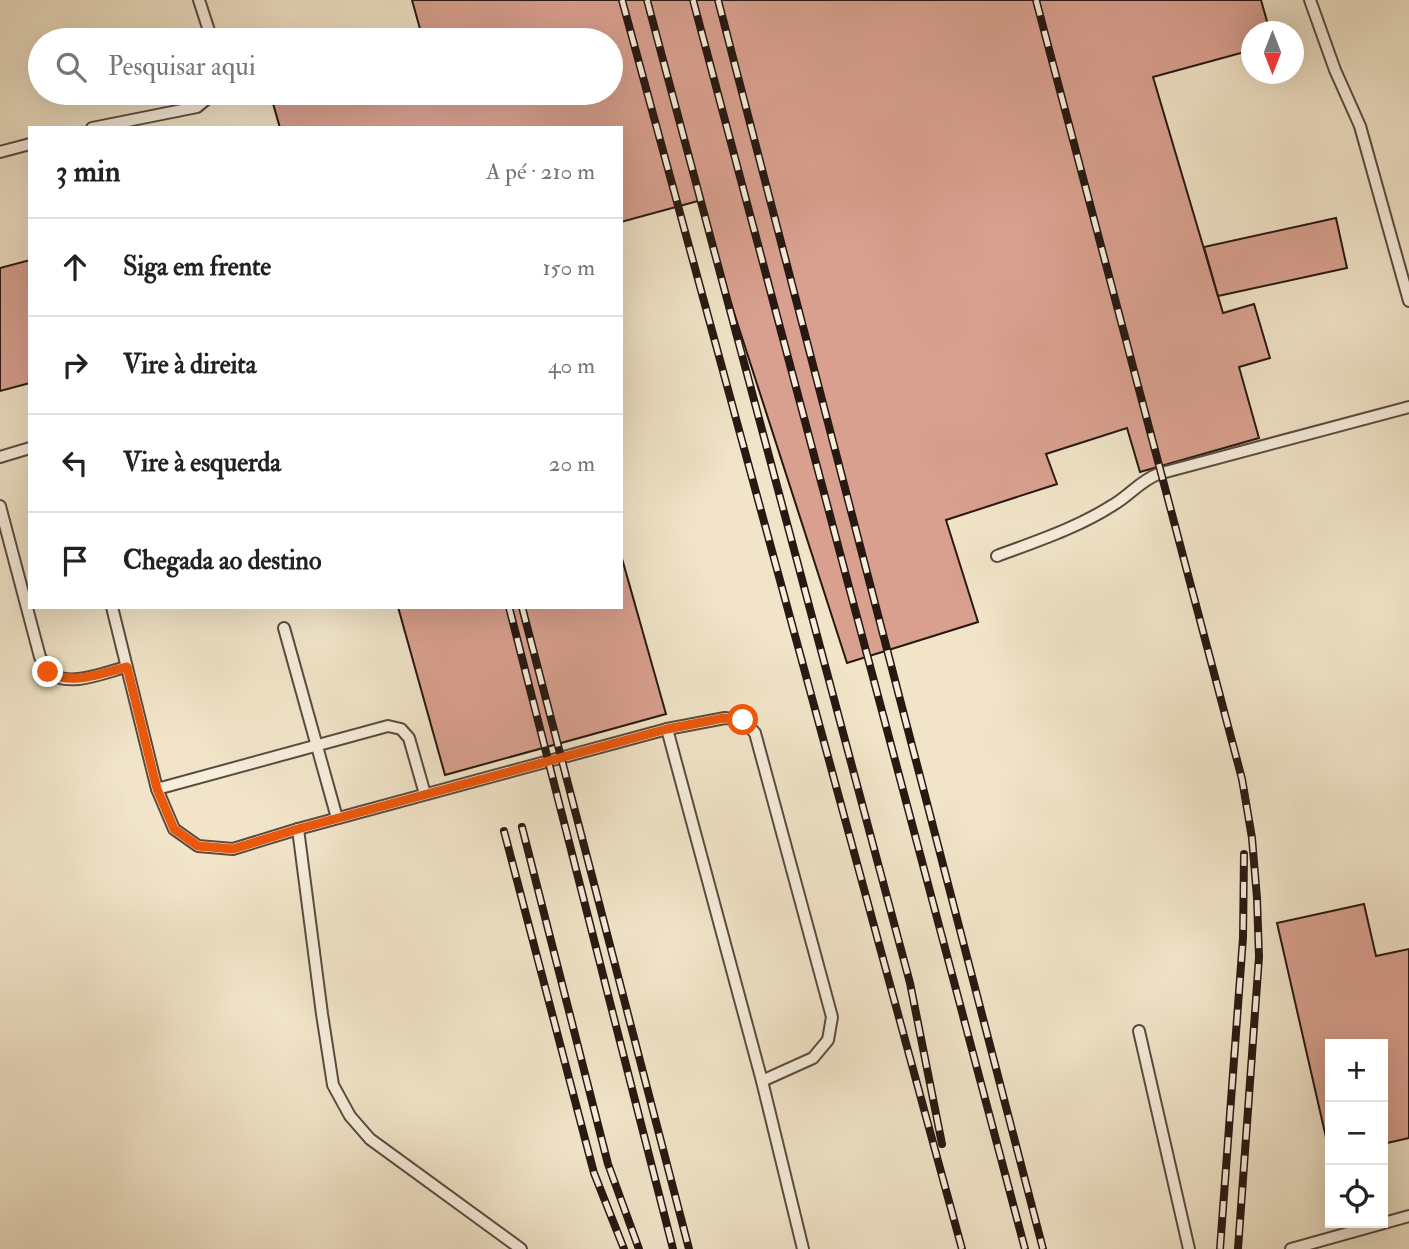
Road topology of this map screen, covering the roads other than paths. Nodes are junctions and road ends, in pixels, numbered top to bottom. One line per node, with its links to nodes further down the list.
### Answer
1 (199, 0): 3 (lane)
2 (1310, 0): 8 (lane)
3 (208, 28)
4 (199, 105): 5 (lane)
5 (102, 126)
6 (28, 145): 7 (lane)
7 (0, 152)
8 (1409, 301)
9 (1409, 407): 13 (lane)
10 (28, 449): 11 (lane)
11 (0, 457)
12 (0, 506): 16 (lane)
13 (997, 556)
14 (112, 609): 16 (lane)
15 (284, 628): 18 (lane)
16 (127, 667): 19 (lane)
17 (667, 729): 20 (lane); 24 (lane); 24 (lane)
18 (315, 745): 19 (lane); 20 (lane); 21 (lane)
19 (157, 789): 22 (lane)
20 (425, 794): 21 (lane)
21 (337, 818): 22 (lane)
22 (298, 829): 26 (lane)
23 (1139, 1031): 28 (lane)
24 (762, 1081): 27 (lane)
25 (1409, 1216): 29 (lane)
26 (522, 1249)
27 (803, 1249)
28 (1189, 1249)
29 (1291, 1249)

